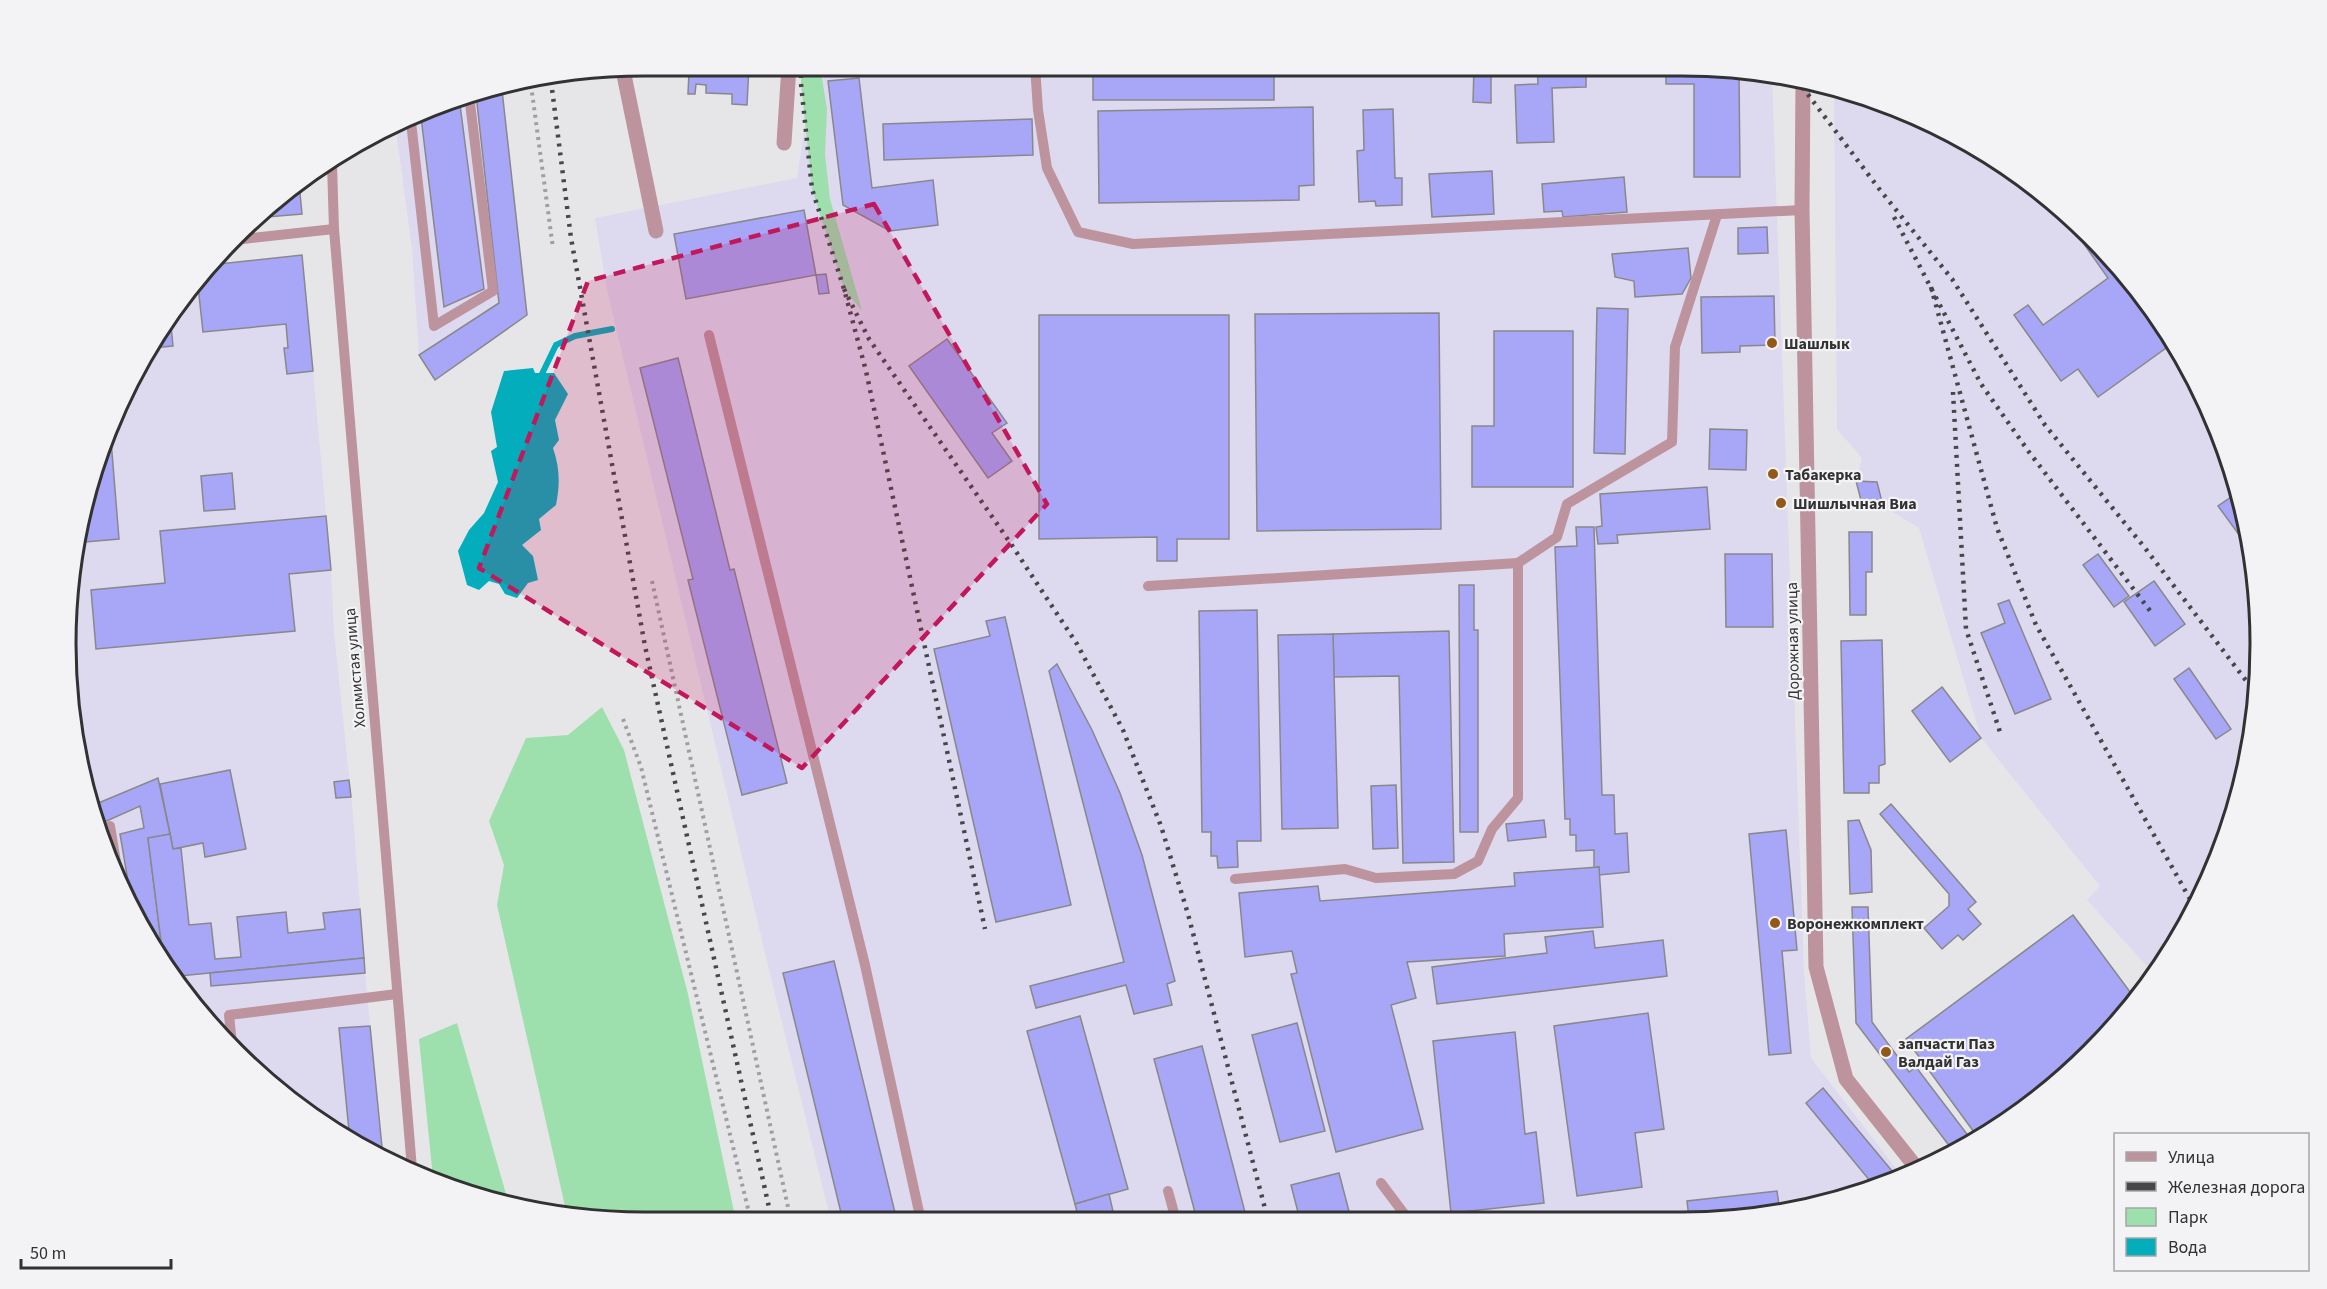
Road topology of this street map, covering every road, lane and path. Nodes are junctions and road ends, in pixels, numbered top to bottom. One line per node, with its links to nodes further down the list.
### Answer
1 (788, 76): 8 (street)
2 (1036, 76): 11 (lane)
3 (624, 77): 13 (street)
4 (531, 88): 15 (path)
5 (1803, 89): 10 (street, Дорожная улица)
6 (470, 104): 7 (lane)
7 (412, 127)
8 (784, 143)
9 (332, 170): 12 (lane, Холмистая улица)
10 (1802, 210): 11 (lane); 27 (street, Дорожная улица)
11 (1717, 214): 17 (lane)
12 (334, 229): 14 (lane); 24 (lane, Холмистая улица)
13 (656, 231)
14 (249, 237)
15 (553, 248)
16 (709, 335): 32 (lane)
17 (1518, 563): 19 (lane); 23 (lane)
18 (652, 581): 31 (path)
19 (1148, 586)
20 (623, 719): 30 (path)
21 (107, 827): 22 (lane)
22 (113, 842)
23 (1235, 879)
24 (397, 994): 25 (lane); 26 (lane, Холмистая улица)
25 (230, 1033)
26 (411, 1162)
27 (1913, 1163)
28 (1381, 1183): 34 (lane)
29 (1168, 1191): 33 (lane)
30 (750, 1212)
31 (789, 1212)
32 (919, 1212)
33 (1174, 1212)
34 (1403, 1212)

